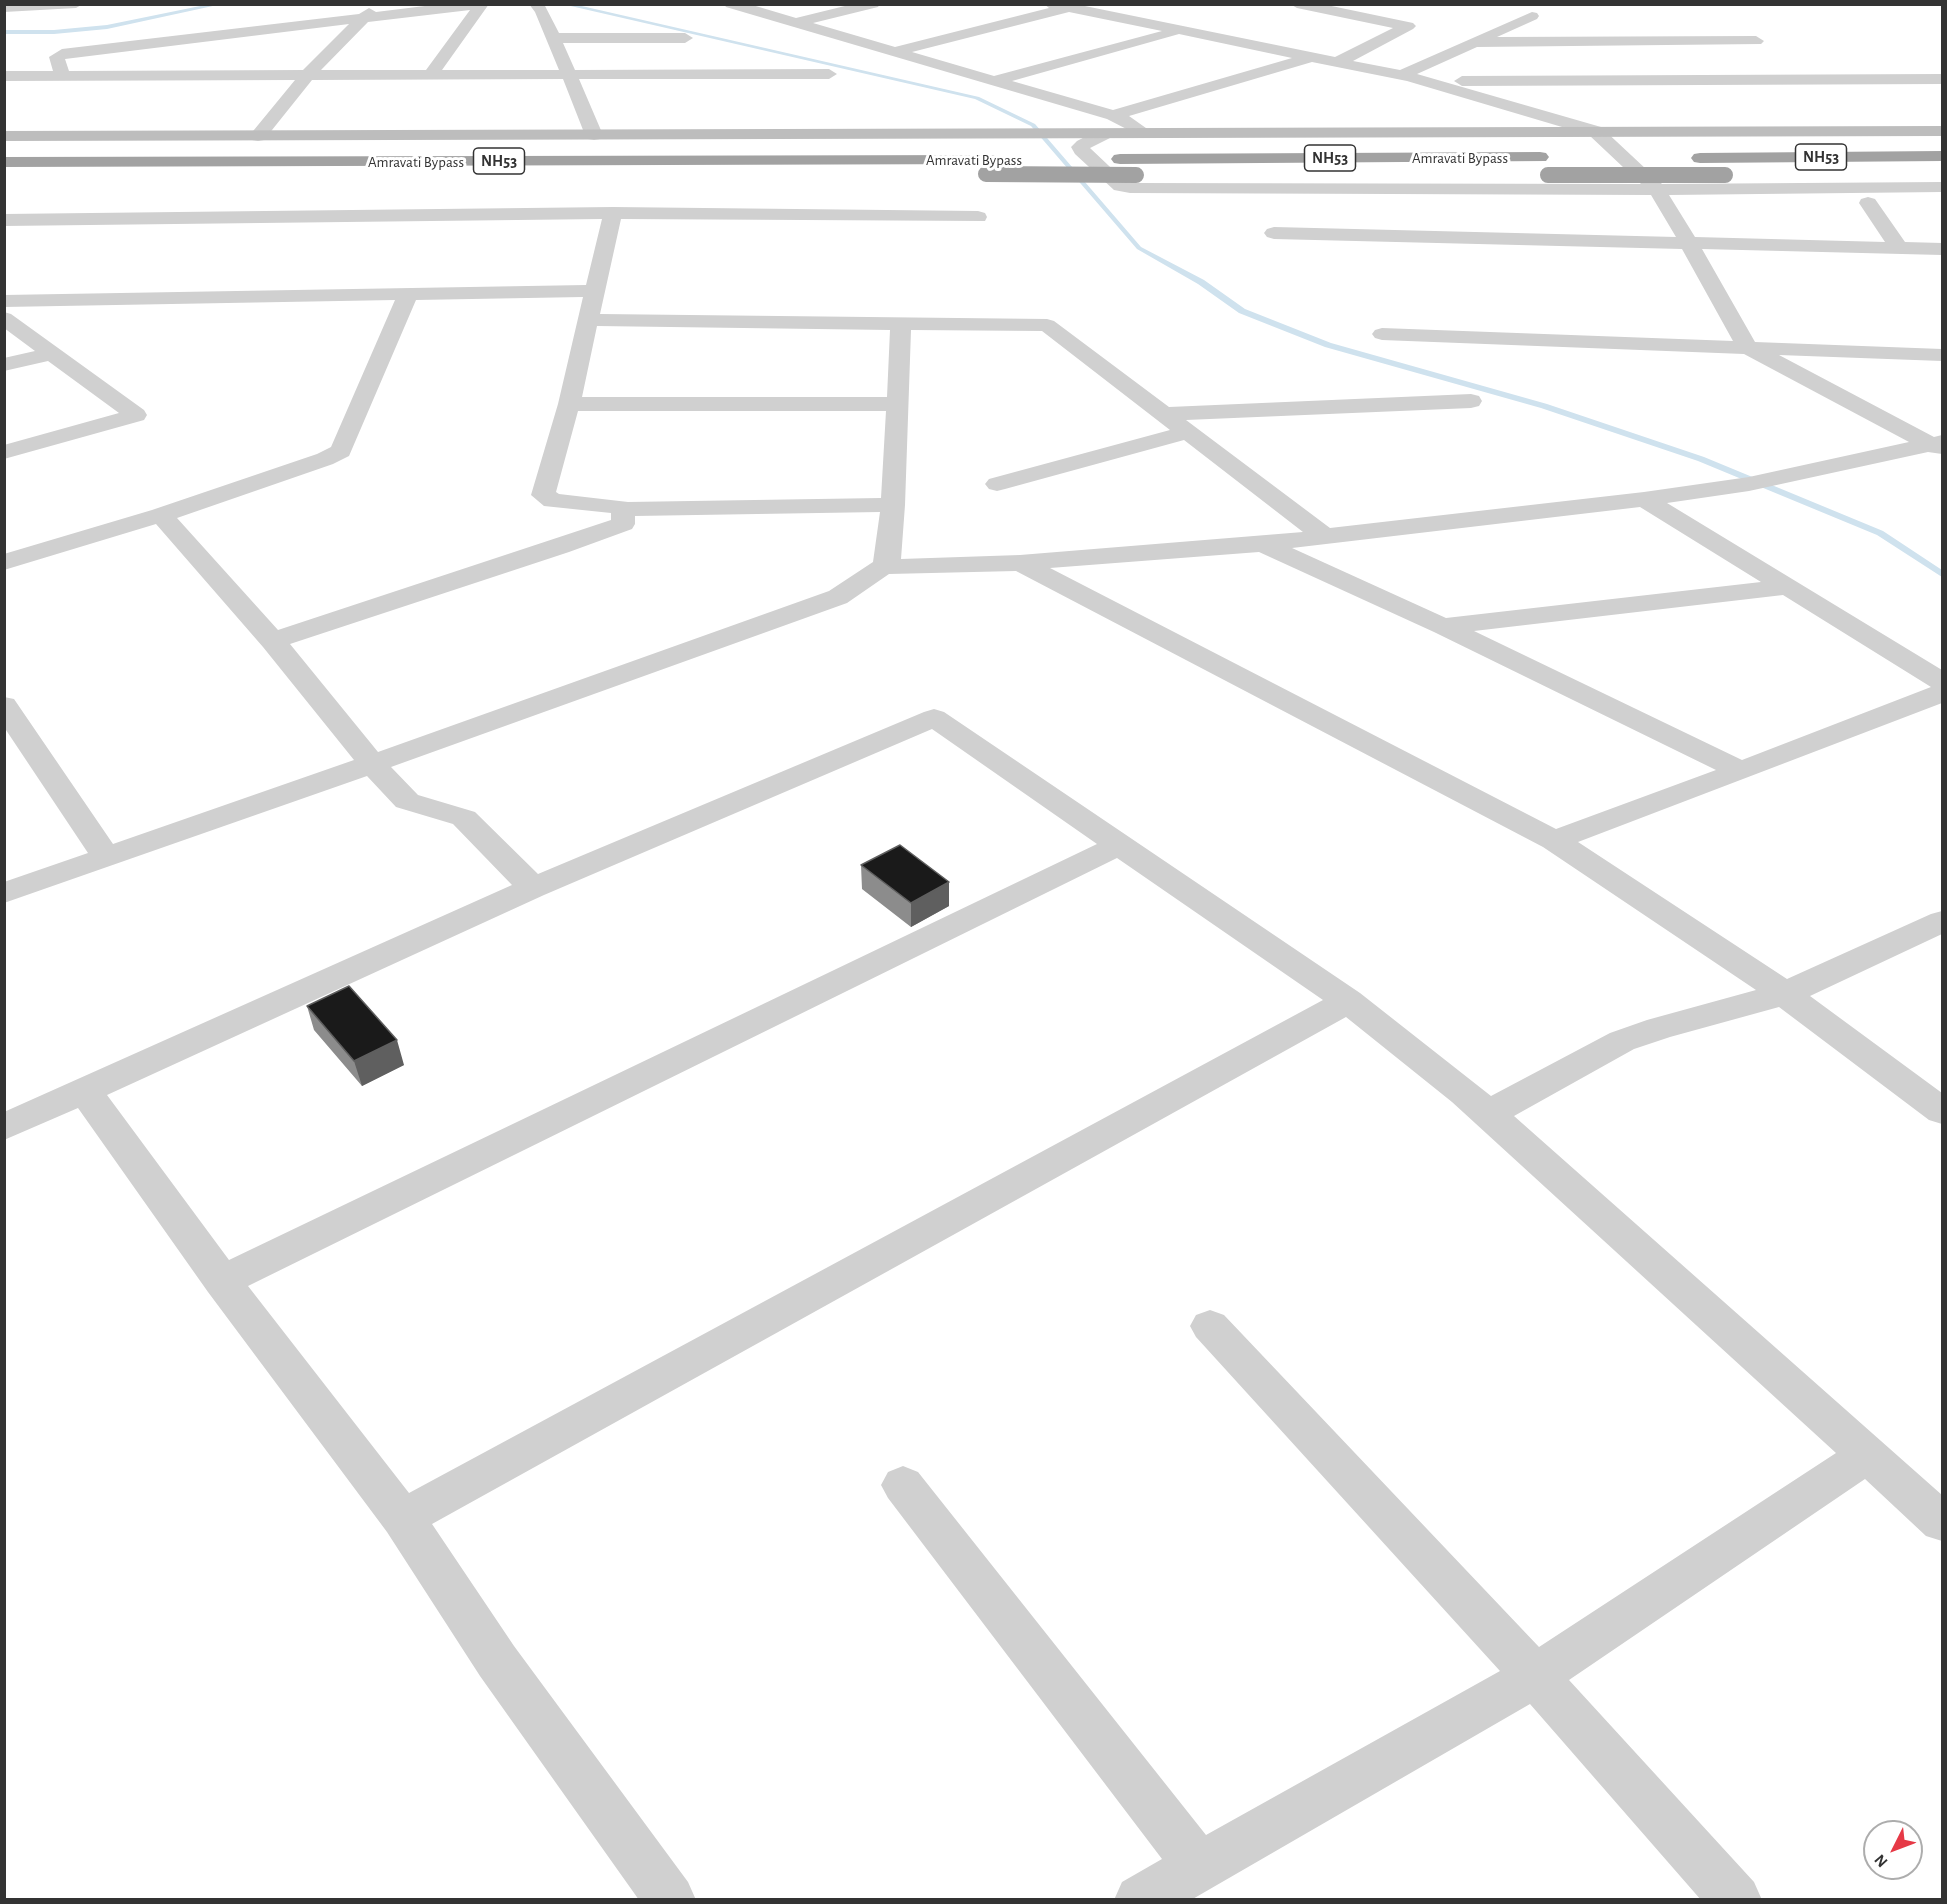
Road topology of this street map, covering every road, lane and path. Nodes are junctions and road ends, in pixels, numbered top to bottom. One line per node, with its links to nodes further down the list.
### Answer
1 (76, 4): 9 (street)
2 (376, 4): 11 (street)
3 (536, 4): 14 (street)
4 (731, 4): 12 (street)
5 (873, 4): 12 (street)
6 (1297, 4): 21 (street)
7 (481, 5): 11 (street); 24 (street)
8 (1059, 6): 13 (street); 19 (street)
9 (4, 9)
10 (1532, 16): 17 (street)
11 (362, 19): 18 (street); 23 (street)
12 (795, 23): 19 (street)
13 (1180, 31): 20 (street); 31 (street)
14 (554, 38): 15 (street); 25 (street)
15 (685, 38)
16 (1756, 41): 17 (street)
17 (1475, 42): 26 (street)
18 (156, 43): 28 (street); 29 (street)
19 (896, 51): 31 (street)
20 (1312, 57): 21 (street); 33 (street)
21 (1338, 62): 26 (street)
22 (829, 74): 25 (street)
23 (308, 75): 24 (street); 29 (street); 40 (street)
24 (430, 75): 25 (street)
25 (570, 75): 38 (street)
26 (1402, 75): 32 (street)
27 (4, 76): 28 (street)
28 (62, 76): 29 (street)
29 (178, 76)
30 (1942, 79): 32 (street)
31 (995, 80): 33 (street)
32 (1428, 81): 34 (street)
33 (1113, 115): 37 (street)
34 (1595, 131): 35 (main road); 37 (main road); 50 (street)
35 (1942, 131)
36 (1106, 133): 37 (main road); 38 (main road); 50 (street)
37 (1144, 133)
38 (594, 135): 40 (main road)
39 (4, 136): 40 (main road)
40 (258, 136)
41 (1942, 156): 43 (highway, NH53)
42 (1563, 158): 45 (highway, Amravati Bypass / NH53)
43 (1597, 158)
44 (4, 162): 46 (highway, Amravati Bypass / NH53)
45 (989, 167): 46 (highway, Amravati Bypass / NH53); 47 (highway, Amravati Bypass / NH53, bridge)
46 (488, 168): 48 (highway, Amravati Bypass / NH53)
47 (1942, 173)
48 (4, 176)
49 (1942, 187): 50 (street)
50 (1657, 190): 56 (street)
51 (1868, 203): 57 (street)
52 (613, 213): 53 (street); 54 (street); 59 (street)
53 (978, 216)
54 (4, 220)
55 (1274, 232): 56 (street)
56 (1689, 243): 57 (street); 66 (street)
57 (1899, 248): 58 (street)
58 (1942, 249)
59 (594, 291): 60 (street); 63 (street)
60 (408, 295): 61 (street); 81 (street)
61 (4, 301)
62 (4, 318): 67 (street)
63 (588, 320): 64 (street); 71 (street)
64 (901, 323): 72 (street); 73 (street)
65 (1382, 334): 66 (street)
66 (1747, 347): 68 (street); 75 (street)
67 (53, 352): 69 (street); 76 (street)
68 (1942, 355)
69 (4, 365)
70 (1472, 401): 73 (street)
71 (569, 404): 72 (street); 80 (street)
72 (897, 404): 79 (street)
73 (1165, 414): 74 (street)
74 (1188, 432): 77 (street); 82 (street)
75 (1939, 446): 78 (street)
76 (4, 452)
77 (997, 484)
78 (1644, 499): 82 (street); 87 (street)
79 (893, 505): 80 (street); 86 (street)
80 (621, 509): 89 (street)
81 (161, 514): 84 (street); 89 (street)
82 (1326, 537): 83 (street)
83 (1262, 544): 85 (street); 88 (street)
84 (4, 562)
85 (1020, 563): 86 (street); 95 (street)
86 (883, 567): 93 (street)
87 (1787, 586): 88 (street); 90 (street)
88 (1443, 626): 94 (street)
89 (273, 641): 93 (street)
90 (1942, 682)
91 (1942, 693): 94 (street)
92 (4, 705): 97 (street)
93 (372, 764): 97 (street); 98 (street)
94 (1741, 771): 95 (street)
95 (1554, 840): 101 (street)
96 (1119, 845): 98 (street); 102 (street); 107 (street)
97 (106, 857): 99 (street)
98 (533, 888): 103 (street)
99 (4, 893)
100 (1942, 921): 101 (street)
101 (1785, 994): 104 (street); 105 (street)
102 (1348, 1001): 105 (street); 111 (street)
103 (84, 1090): 106 (street); 107 (street)
104 (1942, 1111)
105 (1487, 1114): 109 (street)
106 (4, 1127)
107 (222, 1281): 111 (street)
108 (1210, 1326): 113 (street)
109 (1868, 1454): 112 (street); 113 (street)
110 (903, 1485): 114 (street)
111 (404, 1518): 115 (street)
112 (1942, 1522)
113 (1535, 1676): 114 (street); 117 (street)
114 (1200, 1867): 116 (street)
115 (670, 1899)
116 (1140, 1899)
117 (1736, 1899)

